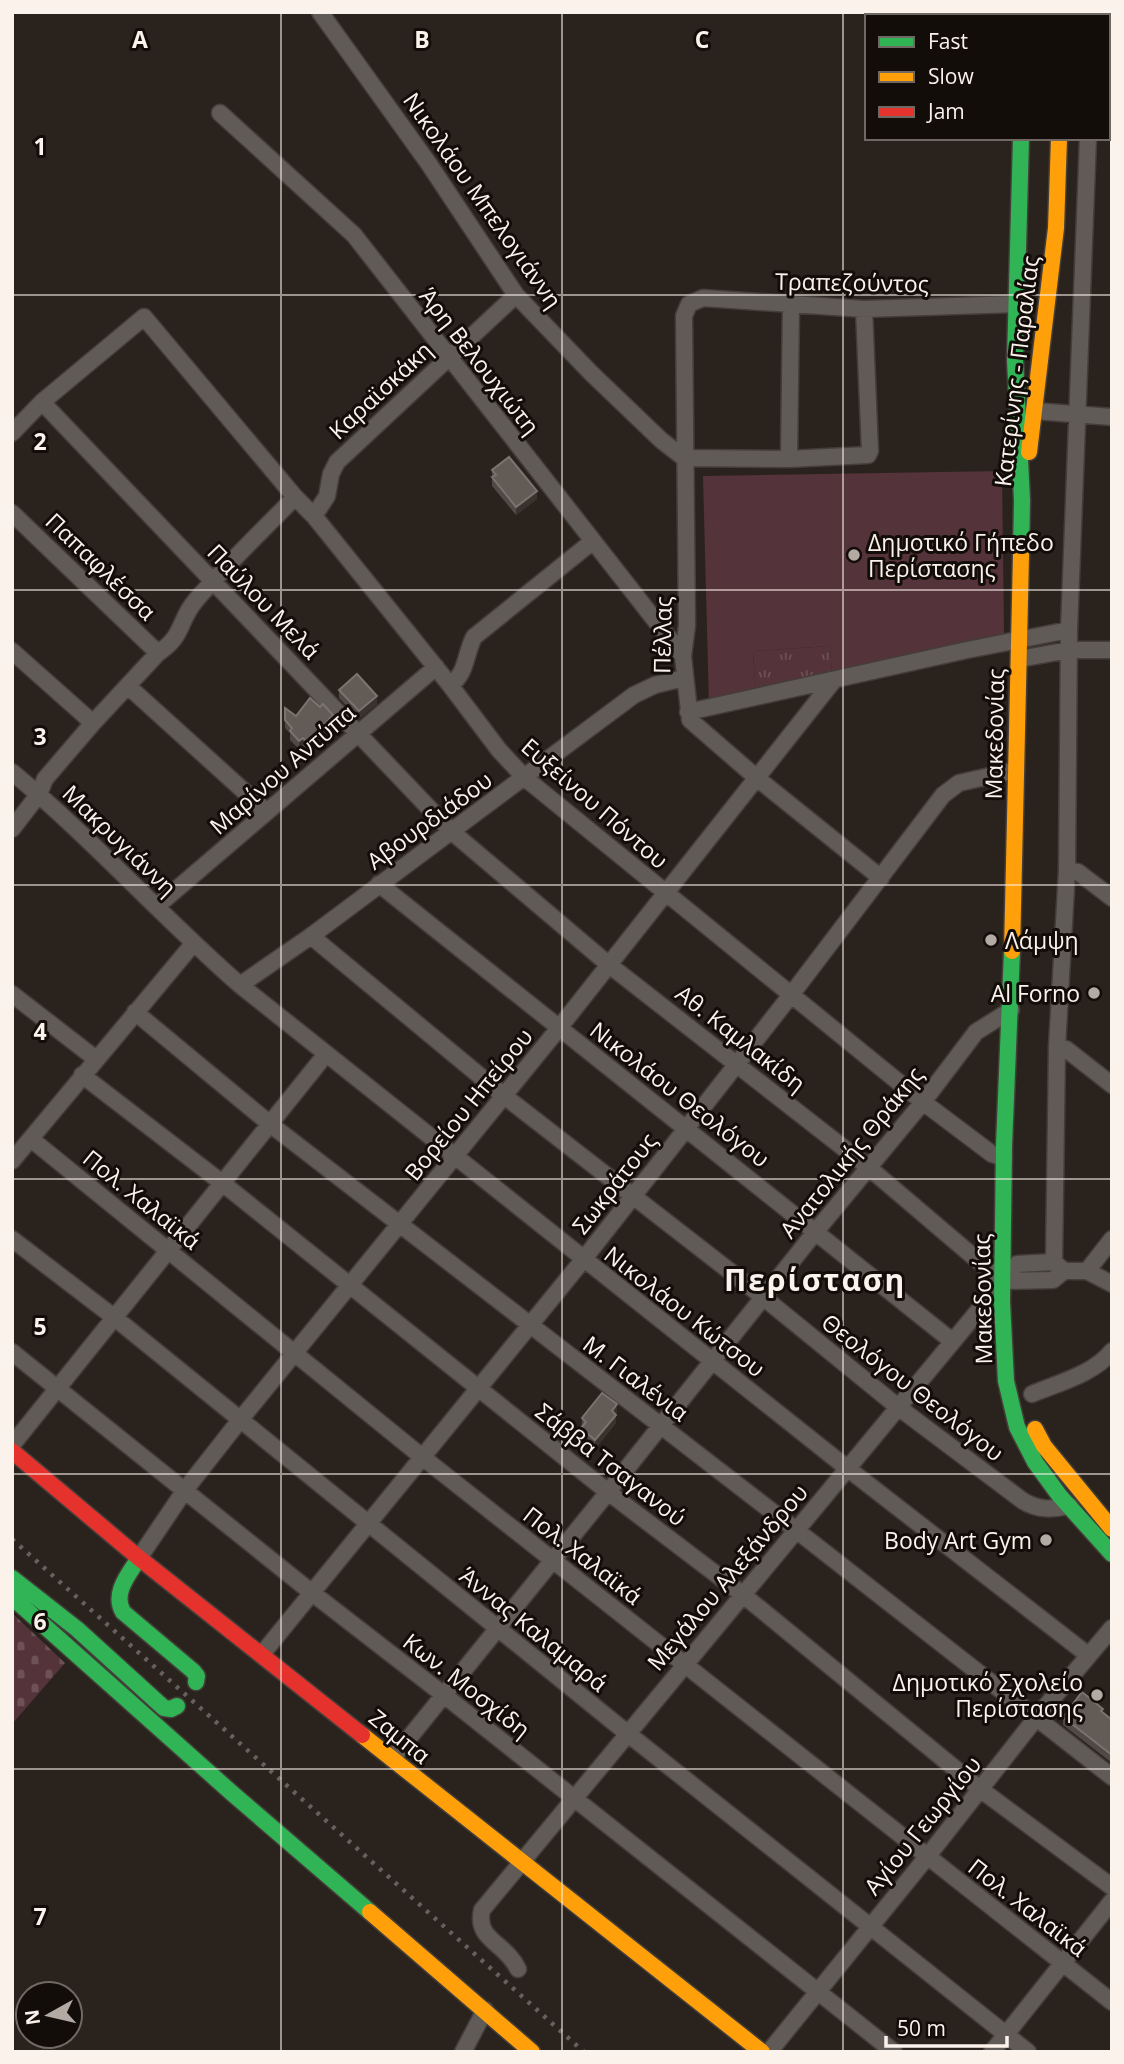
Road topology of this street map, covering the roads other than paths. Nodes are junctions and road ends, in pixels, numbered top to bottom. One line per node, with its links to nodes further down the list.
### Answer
1 (320, 12): 6 (street, Νικολάου Μπελογιάννη)
2 (220, 113): 11 (street, Άρη Βελουχιώτη)
3 (1021, 140): 9 (main road, Κατερίνης - Παραλίας)
4 (1059, 140): 13 (main road, Κατερίνης - Παραλίας)
5 (1088, 140): 14 (street)
6 (516, 295): 11 (street, Καραϊσκάκη); 17 (street, Νικολάου Μπελογιάννη)
7 (689, 304): 8 (street, Τραπεζούντος); 17 (street, Πέλλας)
8 (791, 304): 10 (street, Τραπεζούντος); 18 (street)
9 (1016, 304): 10 (street, Τραπεζούντος); 20 (main road, Κατερίνης - Παραλίας)
10 (864, 309): 18 (street)
11 (448, 357): 22 (street, Καραϊσκάκη); 23 (street, Άρη Βελουχιώτη)
12 (42, 402): 16 (street); 19 (street, Ευξείνου Πόντου); 24 (street, Παύλου Μελά)
13 (1035, 411): 14 (street); 20 (main road, Κατερίνης - Παραλίας)
14 (1077, 414): 15 (street); 25 (street)
15 (1112, 416)
16 (12, 433)
17 (684, 458): 18 (street); 31 (street, Πέλλας)
18 (789, 459)
19 (295, 497): 22 (street, Ευξείνου Πόντου); 24 (street)
20 (1022, 500): 26 (main road, Μακεδονίας)
21 (12, 513): 30 (street, Παπαφλέσσα)
22 (314, 516): 33 (street, Ευξείνου Πόντου)
23 (593, 541): 31 (street, Άρη Βελουχιώτη); 36 (street)
24 (215, 582): 30 (street); 40 (street, Παύλου Μελά)
25 (1069, 630): 26 (street); 27 (street)
26 (1019, 641): 32 (main road, Μακεδονίας); 35 (street)
27 (1069, 650): 28 (street); 32 (street); 49 (street)
28 (1112, 650)
29 (12, 651): 39 (street)
30 (159, 653): 37 (street)
31 (683, 656): 34 (street, Πέλλας)
32 (1019, 659): 41 (main road, Μακεδονίας)
33 (436, 667): 36 (street, Ευξείνου Πόντου); 40 (street, Μαρίνου Αντύπα)
34 (684, 678): 38 (street, Πέλλας); 43 (street, Αβουρδιάδου)
35 (834, 680): 38 (street); 44 (street, Βορείου Ηπείρου)
36 (450, 685): 43 (street, Ευξείνου Πόντου)
37 (129, 687): 39 (street); 46 (street)
38 (688, 712): 44 (street)
39 (93, 723): 45 (street)
40 (359, 734): 46 (street, Μαρίνου Αντύπα); 48 (street, Παύλου Μελά)
41 (1016, 770): 50 (street, Σωκράτους); 61 (main road, Μακεδονίας)
42 (12, 772): 45 (street, Μακρυγιάννη)
43 (525, 778): 48 (street, Αβουρδιάδου); 52 (street, Ευξείνου Πόντου)
44 (758, 779): 50 (street); 52 (street, Βορείου Ηπείρου)
45 (39, 794): 47 (street); 54 (street, Μακρυγιάννη)
46 (267, 812): 54 (street, Μαρίνου Αντύπα)
47 (12, 829)
48 (452, 831): 51 (street, Αβουρδιάδου); 57 (street, Αθ. Καμλακίδη)
49 (1066, 870): 53 (street); 64 (street)
50 (881, 878): 60 (street, Σωκράτους)
51 (379, 884): 55 (street, Αβουρδιάδου); 63 (street, Νικολάου Θεολόγου)
52 (665, 893): 57 (street, Βορείου Ηπείρου); 60 (street, Ευξείνου Πόντου)
53 (1112, 898)
54 (157, 906): 56 (street, Μακρυγιάννη)
55 (311, 936): 58 (street, Αβουρδιάδου); 70 (street, Θεολόγου Θεολόγου)
56 (193, 944): 58 (street, Νικολάου Κώτσου); 62 (street)
57 (608, 964): 63 (street, Βορείου Ηπείρου); 67 (street, Αθ. Καμλακίδη)
58 (240, 985): 65 (street, Νικολάου Κώτσου)
59 (12, 994): 66 (street)
60 (792, 995): 67 (street, Σωκράτους); 71 (street, Ευξείνου Πόντου)
61 (1011, 1010): 71 (street, Ανατολικής Θράκης); 76 (main road, Μακεδονίας); 89 (main road, Μακεδονίας)
62 (135, 1012): 66 (street); 72 (street, Μ. Γιαλένια)
63 (559, 1027): 70 (street, Βορείου Ηπείρου); 73 (street, Νικολάου Θεολόγου)
64 (1058, 1047): 69 (street); 87 (street)
65 (326, 1054): 72 (street); 75 (street, Νικολάου Κώτσου)
66 (96, 1059): 68 (street)
67 (736, 1063): 73 (street, Σωκράτους); 78 (street, Αθ. Καμλακίδη)
68 (82, 1075): 74 (street); 79 (street, Σάββα Τσαγανού)
69 (1112, 1085)
70 (503, 1095): 75 (street, Βορείου Ηπείρου); 80 (street, Θεολόγου Θεολόγου)
71 (923, 1101): 76 (street, Ευξείνου Πόντου); 78 (street, Ανατολικής Θράκης)
72 (270, 1124): 79 (street); 81 (street, Μ. Γιαλένια)
73 (685, 1128): 80 (street, Σωκράτους); 82 (street, Νικολάου Θεολόγου)
74 (31, 1139): 77 (street); 85 (street, Πολ. Χαλαϊκά)
75 (454, 1157): 81 (street, Βορείου Ηπείρου); 86 (street, Νικολάου Κώτσου)
76 (1004, 1158): 89 (main road, Μακεδονίας)
77 (12, 1161)
78 (868, 1167): 82 (street, Ανατολικής Θράκης); 89 (street, Αθ. Καμλακίδη)
79 (221, 1182): 85 (street); 91 (street, Σάββα Τσαγανού)
80 (633, 1197): 86 (street, Σωκράτους); 92 (street, Θεολόγου Θεολόγου)
81 (401, 1225): 91 (street, Βορείου Ηπείρου); 94 (street, Μ. Γιαλένια)
82 (816, 1231): 92 (street, Ανατολικής Θράκης); 95 (street, Νικολάου Θεολόγου)
83 (1112, 1238): 88 (street)
84 (12, 1239): 93 (street, Άννας Καλαμαρά)
85 (169, 1251): 93 (street); 98 (street, Πολ. Χαλαϊκά)
86 (583, 1260): 94 (street, Σωκράτους); 99 (street, Νικολάου Κώτσου)
87 (1059, 1267): 88 (street); 89 (street)
88 (1087, 1271): 90 (street)
89 (1012, 1275): 95 (street, Μεγάλου Αλεξάνδρου); 112 (main road, Μακεδονίας); 114 (main road, Μακεδονίας)
90 (1112, 1284)
91 (349, 1285): 98 (street, Βορείου Ηπείρου); 101 (street, Σάββα Τσαγανού)
92 (763, 1297): 99 (street, Ανατολικής Θράκης); 103 (street, Θεολόγου Θεολόγου)
93 (115, 1318): 100 (street); 104 (street, Άννας Καλαμαρά)
94 (529, 1325): 101 (street, Σωκράτους); 105 (street, Μ. Γιαλένια)
95 (953, 1341): 103 (street, Μεγάλου Αλεξάνδρου)
96 (1112, 1351): 102 (street)
97 (12, 1352): 100 (street, Κων. Μοσχίδη)
98 (294, 1352): 104 (street, Βορείου Ηπείρου); 108 (street, Πολ. Χαλαϊκά)
99 (713, 1362): 105 (street, Ανατολικής Θράκης); 109 (street, Νικολάου Κώτσου)
100 (57, 1389): 106 (street); 110 (street, Κων. Μοσχίδη)
101 (478, 1389): 108 (street, Σωκράτους); 111 (street, Σάββα Τσαγανού)
102 (1032, 1394)
103 (898, 1407): 109 (street, Μεγάλου Αλεξάνδρου); 112 (street, Θεολόγου Θεολόγου)
104 (240, 1420): 110 (street, Βορείου Ηπείρου); 113 (street, Άννας Καλαμαρά)
105 (661, 1425): 111 (street, Ανατολικής Θράκης); 115 (street, Μ. Γιαλένια)
106 (12, 1445)
107 (12, 1451): 117 (main road, Ζαμπα)
108 (421, 1456): 113 (street, Σωκράτους); 118 (street, Πολ. Χαλαϊκά)
109 (847, 1468): 115 (street, Μεγάλου Αλεξάνδρου); 126 (street, Νικολάου Κώτσου)
110 (185, 1490): 117 (street, Βορείου Ηπείρου); 120 (street, Κων. Μοσχίδη)
111 (608, 1492): 118 (street, Ανατολικής Θράκης); 121 (street, Σάββα Τσαγανού)
112 (1070, 1506): 116 (main road, Μακεδονίας)
113 (367, 1523): 120 (street, Σωκράτους); 124 (street, Άννας Καλαμαρά)
114 (1112, 1529)
115 (796, 1530): 121 (street, Μεγάλου Αλεξάνδρου); 131 (street, Μ. Γιαλένια)
116 (1112, 1554)
117 (139, 1558): 125 (main road, Ζαμπα); 128 (main road)
118 (552, 1560): 124 (street, Ανατολικής Θράκης); 127 (street, Πολ. Χαλαϊκά)
119 (12, 1578): 130 (main road)
120 (311, 1592): 125 (street, Σωκράτους); 129 (street, Κων. Μοσχίδη)
121 (743, 1594): 127 (street, Μεγάλου Αλεξάνδρου); 135 (street, Σάββα Τσαγανού)
122 (12, 1597): 146 (main road)
123 (1112, 1628): 126 (street, Αγίου Γεωργίου)
124 (498, 1629): 129 (street, Ανατολικής Θράκης); 132 (street, Άννας Καλαμαρά)
125 (262, 1654): 133 (main road, Ζαμπα)
126 (1088, 1655): 131 (street, Αγίου Γεωργίου)
127 (684, 1664): 132 (street, Μεγάλου Αλεξάνδρου); 137 (street, Πολ. Χαλαϊκά)
128 (196, 1682)
129 (444, 1695): 133 (street, Ανατολικής Θράκης); 136 (street, Κων. Μοσχίδη)
130 (177, 1706)
131 (1036, 1717): 134 (street, Μ. Γιαλένια); 135 (street, Αγίου Γεωργίου)
132 (627, 1733): 136 (street, Μεγάλου Αλεξάνδρου); 141 (street, Άννας Καλαμαρά)
133 (391, 1759): 138 (main road, Ζαμπα)
134 (1112, 1777)
135 (980, 1789): 137 (street, Αγίου Γεωργίου); 139 (street, Σάββα Τσαγανού)
136 (573, 1798): 138 (street, Μεγάλου Αλεξάνδρου); 144 (street, Κων. Μοσχίδη)
137 (927, 1857): 141 (street, Αγίου Γεωργίου); 142 (street, Πολ. Χαλαϊκά)
138 (522, 1860): 143 (street, Μεγάλου Αλεξάνδρου); 150 (main road, Ζαμπα)
139 (1112, 1887)
140 (1112, 1901): 142 (street)
141 (869, 1926): 144 (street, Αγίου Γεωργίου); 147 (street, Άννας Καλαμαρά)
142 (1062, 1962): 145 (street, Πολ. Χαλαϊκά); 147 (street)
143 (517, 1969)
144 (818, 1991): 151 (street, Αγίου Γεωργίου); 152 (street, Κων. Μοσχίδη)
145 (1112, 2002)
146 (485, 2010): 148 (street); 149 (main road)
147 (1006, 2034): 153 (street); 154 (street, Άννας Καλαμαρά)
148 (463, 2052)
149 (531, 2052)
150 (762, 2052)
151 (769, 2052)
152 (894, 2052)
153 (992, 2052)
154 (1028, 2052)

